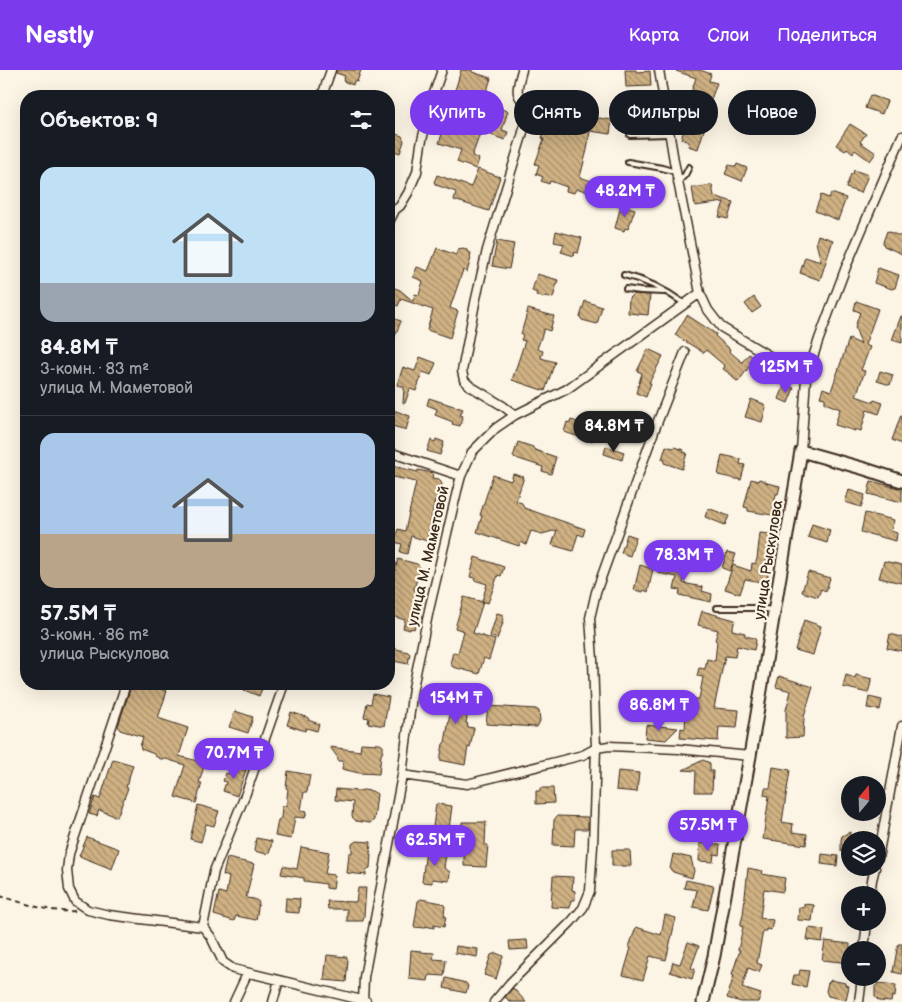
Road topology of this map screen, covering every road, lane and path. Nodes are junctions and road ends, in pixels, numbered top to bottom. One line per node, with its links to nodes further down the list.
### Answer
1 (331, 70): 5 (street)
2 (442, 70): 13 (street)
3 (522, 70): 21 (street)
4 (659, 70): 6 (street)
5 (324, 90)
6 (662, 90)
7 (670, 135): 11 (street)
8 (902, 136): 20 (street, улица Рыскулова)
9 (628, 162): 11 (lane)
10 (689, 167): 12 (lane)
11 (676, 172): 12 (street)
12 (678, 182): 17 (street)
13 (395, 210)
14 (624, 275): 16 (lane)
15 (626, 289): 16 (lane)
16 (666, 292): 18 (lane)
17 (700, 293): 18 (street, улица М. Маметовой); 20 (street)
18 (685, 304): 21 (street, улица М. Маметовой)
19 (685, 352): 31 (street)
20 (806, 378): 22 (street, улица Рыскулова)
21 (515, 415): 24 (street, улица М. Маметовой)
22 (801, 451): 25 (street); 27 (street, улица Рыскулова)
23 (395, 454): 24 (street)
24 (462, 476): 33 (street, улица М. Маметовой)
25 (902, 481)
26 (717, 608): 27 (lane)
27 (775, 610): 32 (street, улица Рыскулова)
28 (124, 690): 36 (street)
29 (282, 690): 37 (street)
30 (902, 726): 34 (street)
31 (596, 748): 32 (street); 33 (street); 44 (street)
32 (750, 756): 45 (street, улица Рыскулова)
33 (402, 775): 41 (street, улица М. Маметовой)
34 (883, 831)
35 (0, 896): 36 (path)
36 (88, 910): 37 (street)
37 (203, 927): 38 (street)
38 (247, 974): 39 (street); 42 (street)
39 (278, 980): 41 (street); 43 (street)
40 (861, 986): 46 (street)
41 (365, 1001)
42 (234, 1002)
43 (273, 1002)
44 (494, 1002)
45 (703, 1002)
46 (860, 1002)

